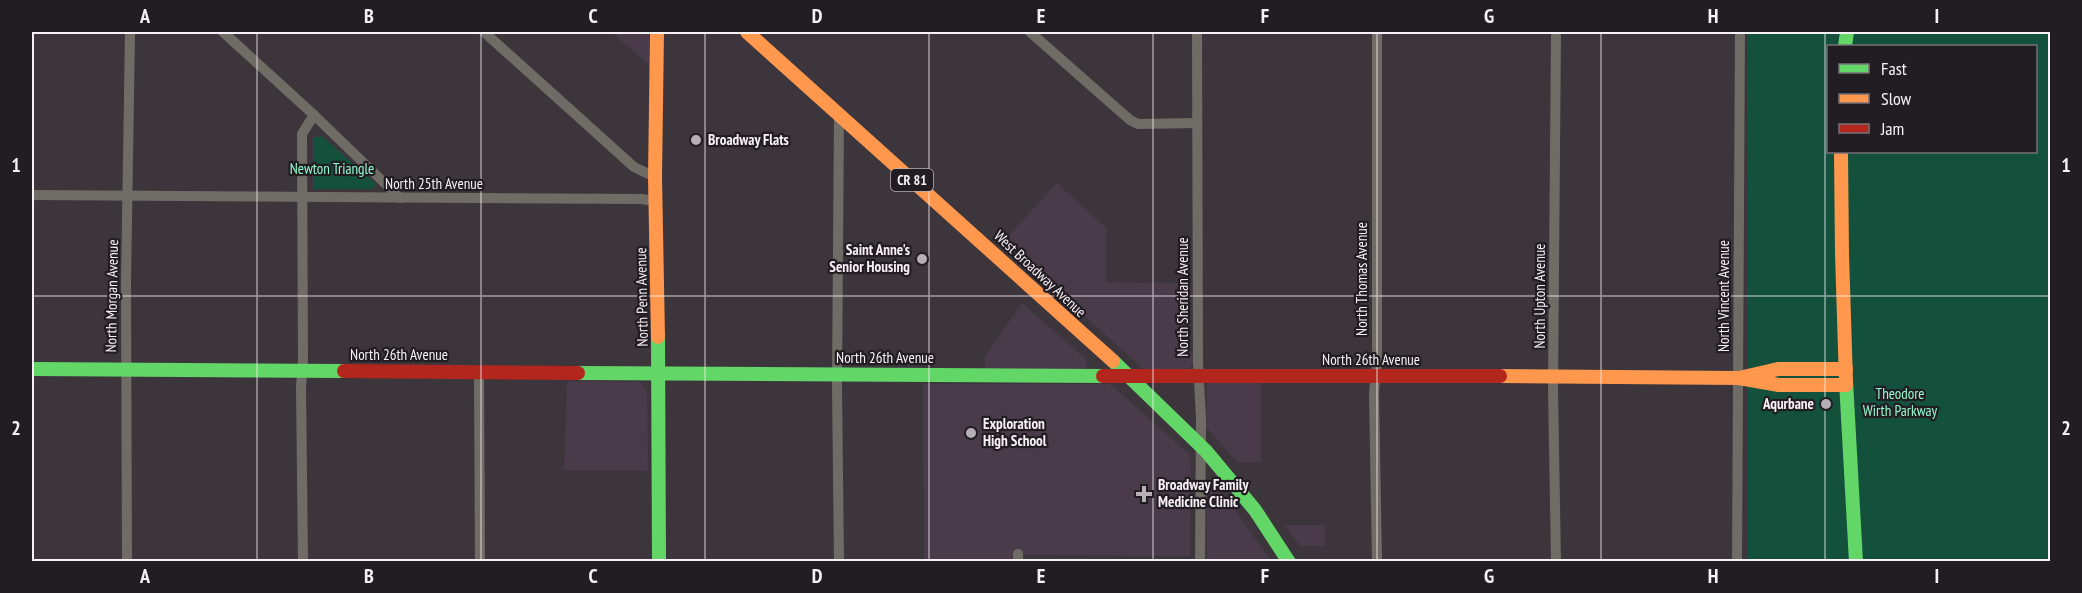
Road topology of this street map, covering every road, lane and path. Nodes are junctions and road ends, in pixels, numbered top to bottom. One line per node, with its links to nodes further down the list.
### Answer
1 (130, 32): 17 (street, North Morgan Avenue)
2 (223, 32): 11 (street)
3 (484, 32): 15 (street)
4 (657, 32): 15 (street, North Penn Avenue)
5 (747, 32): 12 (street, West Broadway Avenue / CR 81)
6 (1030, 32): 13 (street)
7 (1197, 32): 13 (street, North Sheridan Avenue)
8 (1377, 32): 28 (street, North Thomas Avenue)
9 (1556, 32): 30 (street, North Upton Avenue)
10 (1740, 32): 32 (street, North Vincent Avenue)
11 (314, 115): 18 (street); 19 (street)
12 (839, 115): 27 (street); 29 (street, West Broadway Avenue / CR 81)
13 (1197, 123): 31 (street, North Sheridan Avenue)
14 (1841, 153): 23 (street)
15 (656, 177): 20 (street, North Penn Avenue)
16 (32, 195): 17 (street, North 25th Avenue)
17 (128, 196): 18 (street, North 25th Avenue); 22 (street, North Morgan Avenue)
18 (302, 198): 19 (street, North 25th Avenue); 24 (street)
19 (400, 198): 20 (street, North 25th Avenue)
20 (656, 201): 26 (street, North Penn Avenue)
21 (32, 369): 22 (street, North 26th Avenue)
22 (126, 369): 24 (street, North 26th Avenue); 35 (street, North Morgan Avenue)
23 (1846, 369): 32 (street, North 26th Avenue); 33 (street)
24 (302, 370): 25 (street, North 26th Avenue); 36 (street)
25 (479, 372): 26 (street, North 26th Avenue); 37 (street)
26 (659, 373): 27 (street, North 26th Avenue); 38 (street, North Penn Avenue)
27 (838, 374): 29 (street, North 26th Avenue); 39 (street)
28 (1376, 375): 30 (street, North 26th Avenue); 31 (street, North 26th Avenue); 42 (street, North Thomas Avenue)
29 (1126, 376): 31 (street, North 26th Avenue); 34 (street, West Broadway Avenue / CR 81)
30 (1554, 376): 32 (street, North 26th Avenue); 43 (street, North Upton Avenue)
31 (1199, 377): 34 (street, North Sheridan Avenue)
32 (1739, 378): 33 (street, North 26th Avenue); 44 (street, North Vincent Avenue)
33 (1846, 385): 45 (street)
34 (1200, 446): 40 (street, North Sheridan Avenue); 41 (street, West Broadway Avenue / CR 81)
35 (127, 561)
36 (303, 561)
37 (480, 561)
38 (659, 561)
39 (839, 561)
40 (1200, 561)
41 (1289, 561)
42 (1377, 561)
43 (1556, 561)
44 (1737, 561)
45 (1856, 561)

